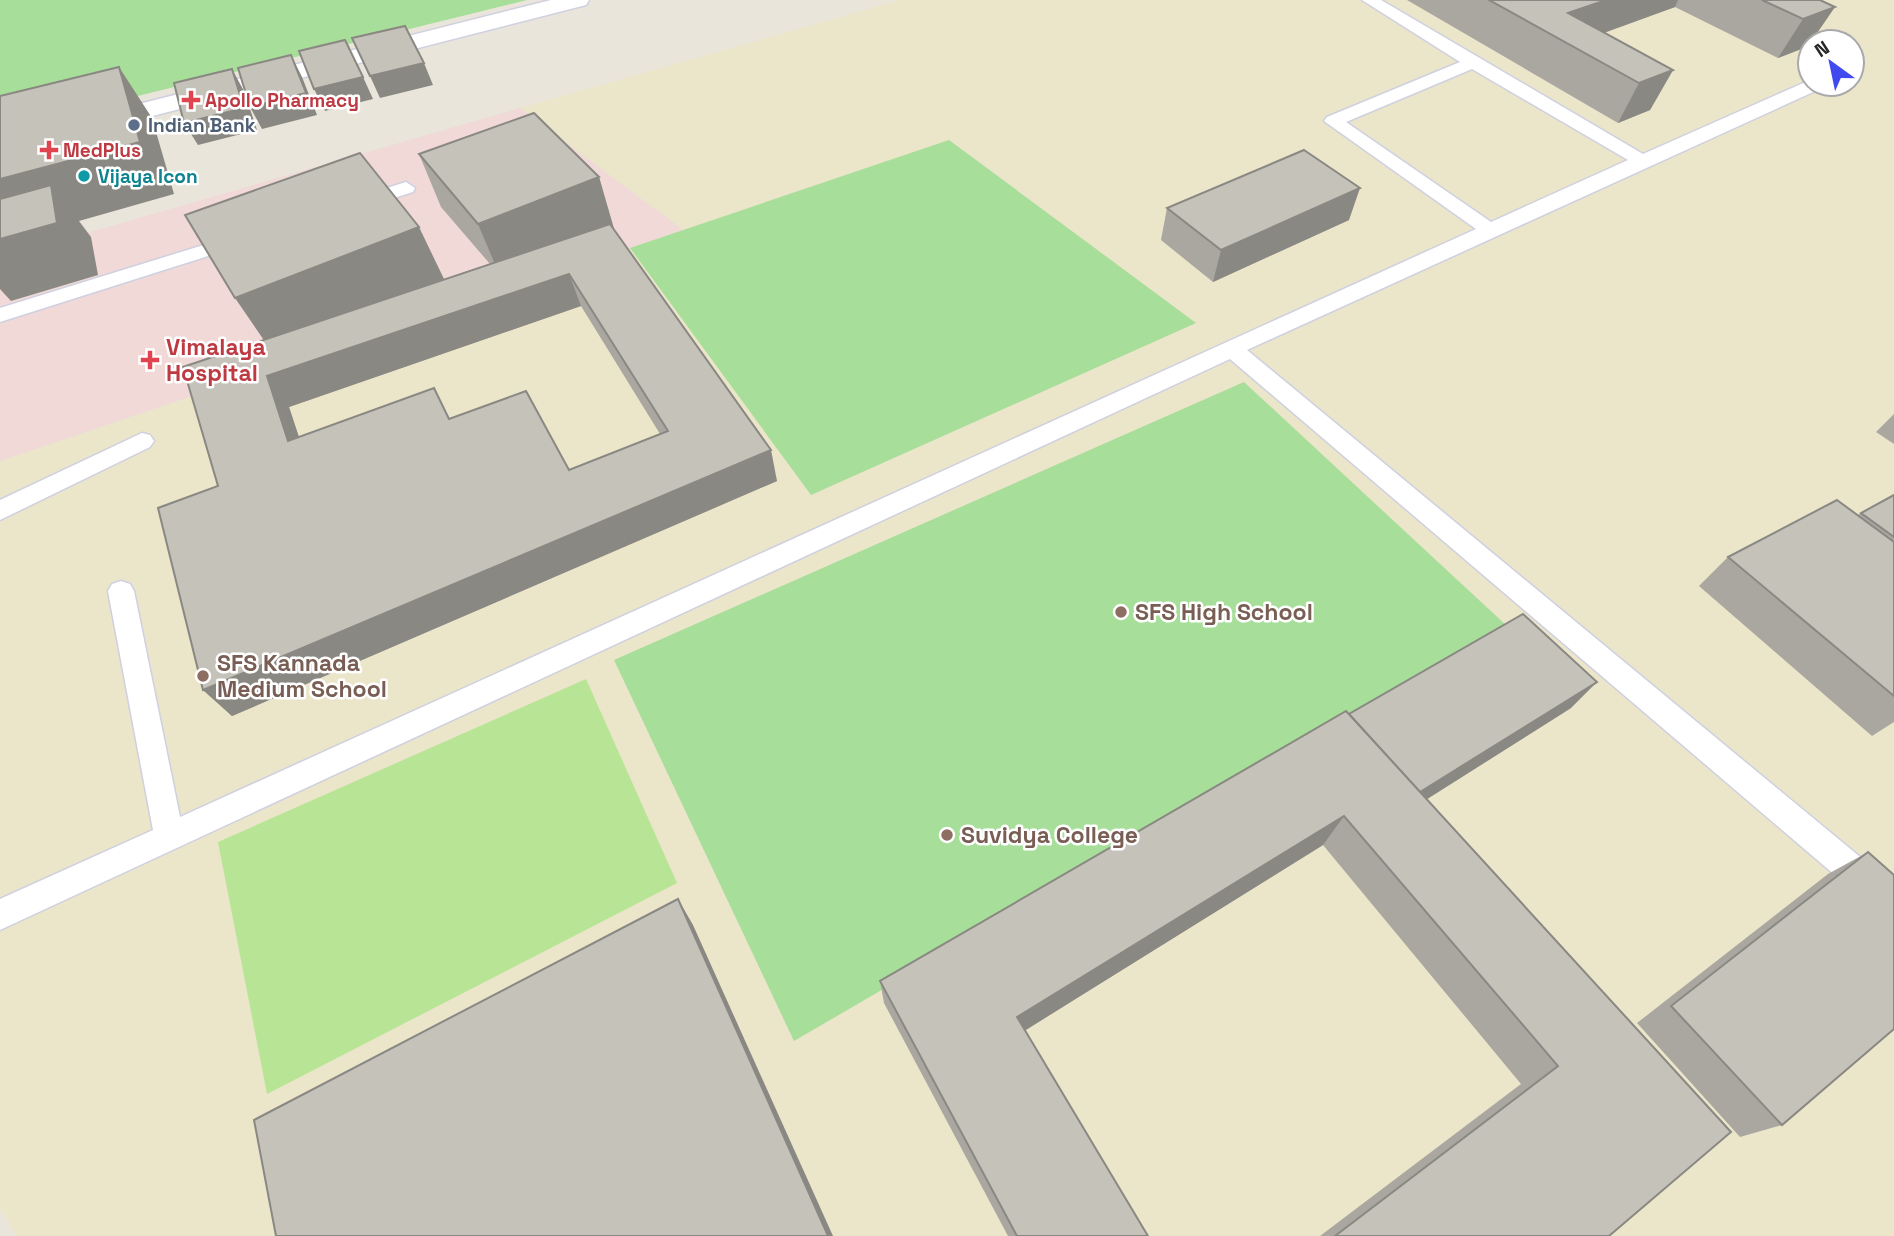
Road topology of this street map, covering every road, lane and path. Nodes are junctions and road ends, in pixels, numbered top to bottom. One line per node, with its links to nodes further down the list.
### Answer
1 (578, 0): 5 (street)
2 (1370, 0): 3 (lane)
3 (1473, 63): 6 (lane); 9 (lane)
4 (1796, 93): 6 (lane)
5 (0, 147)
6 (1642, 161): 9 (lane)
7 (406, 188): 8 (lane)
8 (341, 209)
9 (1490, 230): 12 (lane)
10 (262, 233): 11 (lane)
11 (0, 315)
12 (1232, 349): 16 (lane); 17 (lane)
13 (142, 441): 14 (lane)
14 (0, 511)
15 (121, 591): 16 (lane)
16 (169, 837): 18 (lane)
17 (1894, 905)
18 (0, 915)

